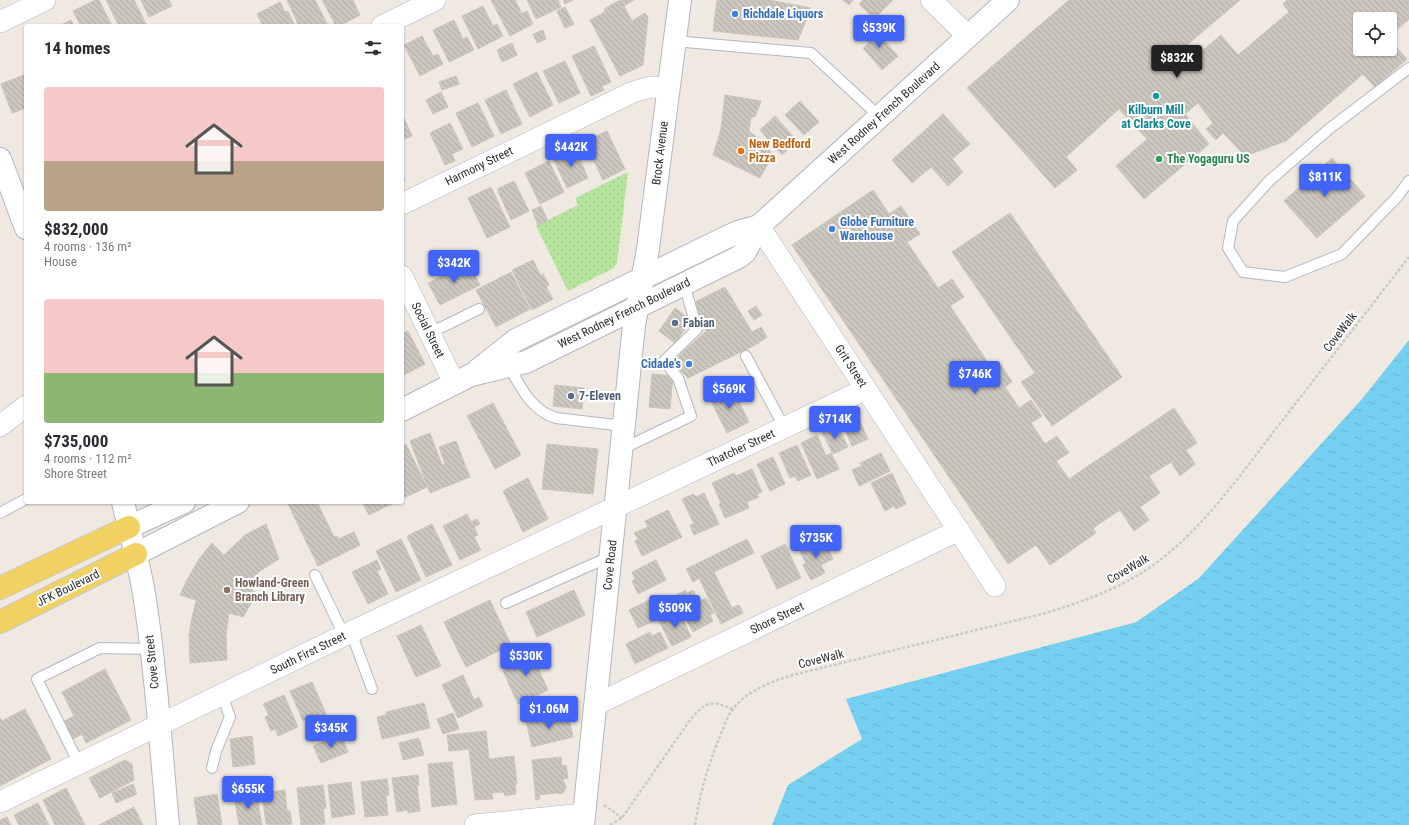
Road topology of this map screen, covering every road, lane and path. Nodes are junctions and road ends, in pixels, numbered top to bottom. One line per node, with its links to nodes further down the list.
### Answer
1 (45, 0): 6 (street)
2 (435, 0): 7 (street)
3 (680, 0): 9 (main road, Brock Avenue)
4 (931, 0): 8 (street)
5 (1008, 0): 8 (main road, West Rodney French Boulevard)
6 (0, 22)
7 (386, 24)
8 (968, 36): 12 (main road, West Rodney French Boulevard)
9 (674, 41): 11 (main road, Brock Avenue); 12 (lane)
10 (1409, 68): 14 (lane)
11 (668, 88): 16 (street, Harmony Street); 20 (main road, Brock Avenue)
12 (880, 117): 18 (main road, West Rodney French Boulevard)
13 (0, 159): 15 (main road)
14 (1409, 181)
15 (22, 203): 17 (main road)
16 (404, 203)
17 (24, 216)
18 (759, 226): 20 (main road, West Rodney French Boulevard); 22 (main road, West Rodney French Boulevard); 29 (street, Grit Street)
19 (1409, 257): 56 (path, CoveWalk)
20 (643, 278): 23 (main road, Brock Avenue); 28 (main road, West Rodney French Boulevard)
21 (404, 280): 25 (street, Social Street)
22 (684, 284): 23 (main road, West Rodney French Boulevard); 35 (lane)
23 (639, 306): 27 (main road, West Rodney French Boulevard); 33 (main road, Cove Road)
24 (480, 309): 25 (lane)
25 (430, 333): 28 (street, Social Street)
26 (746, 356): 34 (lane)
27 (509, 366): 28 (main road, West Rodney French Boulevard); 33 (lane)
28 (463, 379): 31 (main road, West Rodney French Boulevard)
29 (866, 389): 34 (street, Thatcher Street); 43 (street, Grit Street)
30 (24, 408): 32 (street)
31 (404, 409)
32 (0, 426)
33 (624, 426): 35 (main road, Cove Road)
34 (784, 428): 40 (street, Thatcher Street)
35 (622, 448): 40 (main road, Cove Road)
36 (24, 500): 41 (lane)
37 (123, 504): 42 (main road, Cove Street)
38 (180, 504): 42 (main road)
39 (234, 504): 44 (main road)
40 (616, 506): 45 (main road, Cove Road); 51 (street, South First Street)
41 (0, 513)
42 (129, 527): 44 (main road, Cove Street); 48 (main road)
43 (959, 530): 47 (street, Grit Street); 55 (street, Shore Street)
44 (136, 554): 50 (main road, JFK Boulevard); 52 (main road, Cove Street)
45 (610, 556): 49 (lane); 55 (main road, Cove Road)
46 (316, 574): 51 (lane)
47 (995, 586)
48 (0, 588)
49 (506, 603)
50 (0, 622)
51 (348, 634): 53 (lane); 54 (street, South First Street)
52 (151, 649): 57 (main road, Cove Street); 58 (lane)
53 (372, 689)
54 (222, 695): 57 (street, South First Street); 59 (lane)
55 (595, 705): 61 (main road, Cove Road)
56 (732, 709): 64 (path); 65 (path, CoveWalk)
57 (159, 726): 58 (street, South First Street); 62 (main road, Cove Street)
58 (79, 764): 60 (street, South First Street)
59 (212, 768)
60 (0, 802)
61 (583, 819): 63 (street)
62 (168, 825)
63 (475, 825)
64 (610, 825)
65 (695, 825)

